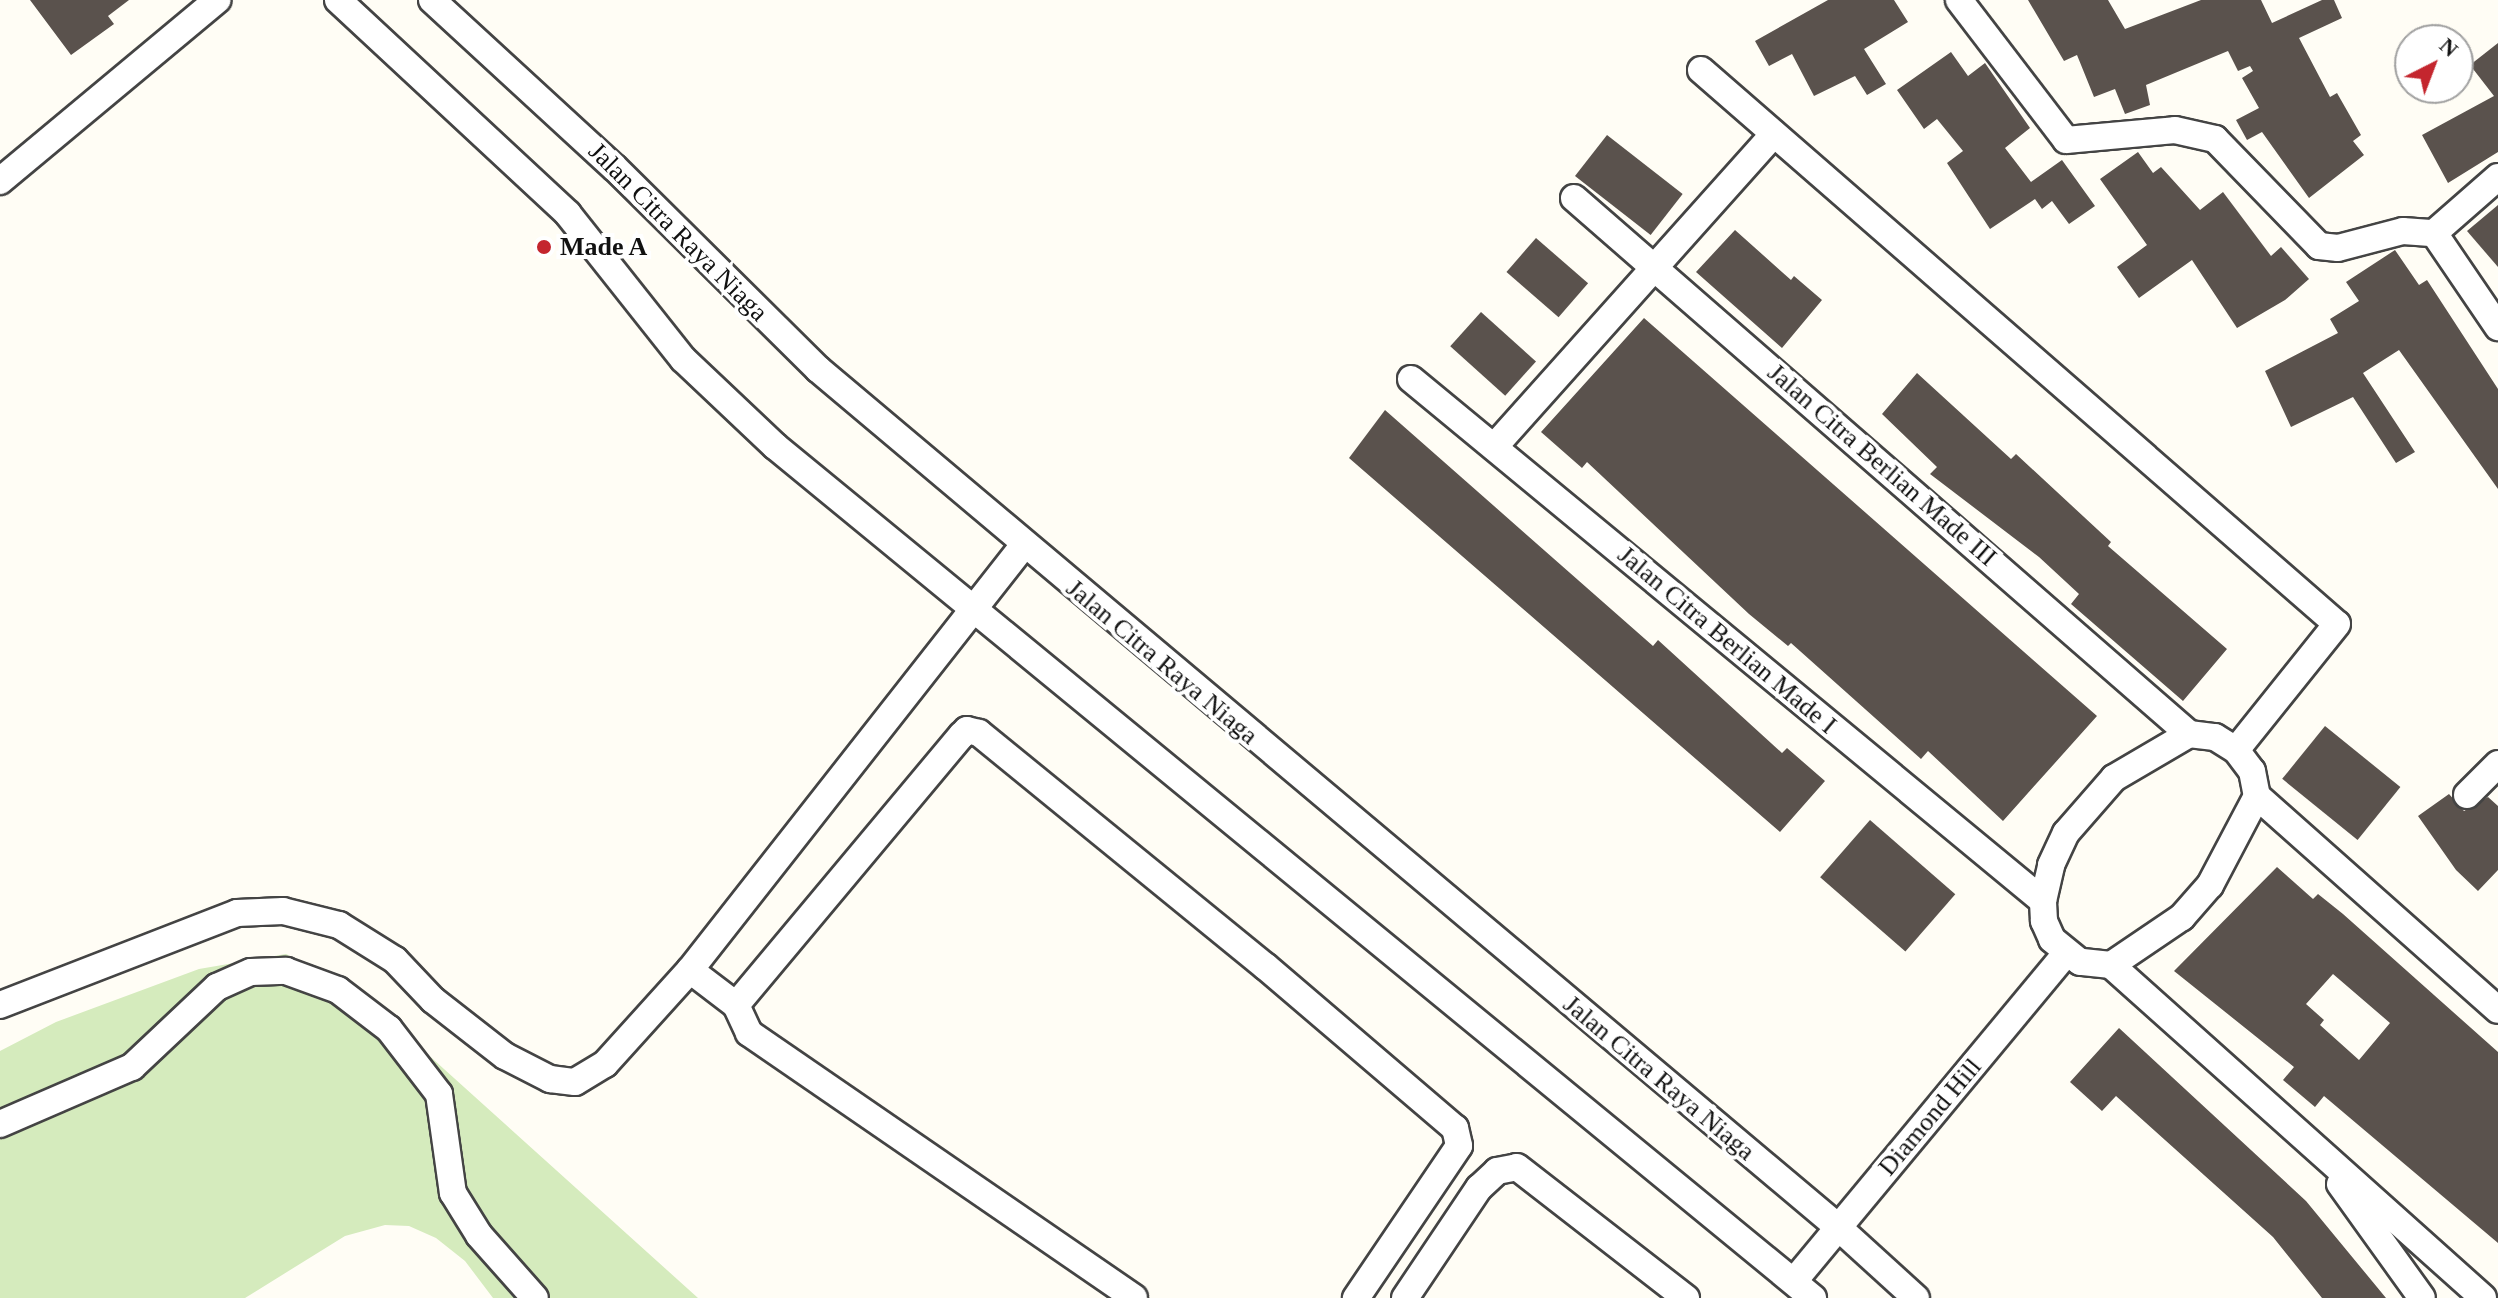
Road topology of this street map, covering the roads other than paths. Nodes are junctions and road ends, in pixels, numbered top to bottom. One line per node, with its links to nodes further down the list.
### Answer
1 (217, 0): 8 (street)
2 (338, 0): 16 (street)
3 (432, 0): 15 (street, Jalan Citra Raya Niaga)
4 (1959, 0): 10 (street)
5 (1701, 70): 6 (street)
6 (1774, 134): 11 (street); 18 (street)
7 (2498, 177): 10 (street)
8 (0, 181)
9 (1574, 198): 11 (street, Jalan Citra Berlian Made III)
10 (2434, 233): 12 (street)
11 (1658, 269): 14 (street); 17 (street, Jalan Citra Berlian Made III)
12 (2498, 327)
13 (1411, 379): 14 (street, Jalan Citra Berlian Made I)
14 (1494, 447): 22 (street, Jalan Citra Berlian Made I)
15 (1023, 546): 16 (street); 31 (street, Jalan Citra Raya Niaga)
16 (974, 608): 25 (street); 32 (street)
17 (2189, 734): 18 (street); 22 (street)
18 (2236, 750): 21 (street)
19 (2498, 764): 20 (street)
20 (2467, 795)
21 (2257, 796): 24 (street); 28 (street)
22 (2043, 901): 23 (street)
23 (2066, 953): 24 (street); 31 (street, Diamond Hill)
24 (2111, 965): 30 (street)
25 (690, 970): 26 (street); 27 (street)
26 (0, 1005)
27 (736, 1005): 34 (street); 35 (street)
28 (2498, 1010)
29 (0, 1124): 33 (street)
30 (2311, 1144): 39 (street); 40 (street)
31 (1839, 1228): 32 (street, Diamond Hill); 38 (street, Jalan Citra Raya Niaga)
32 (1804, 1290)
33 (535, 1298)
34 (1134, 1298)
35 (1356, 1298)
36 (1405, 1298): 37 (street)
37 (1686, 1298)
38 (1916, 1298)
39 (2422, 1298)
40 (2483, 1298)

